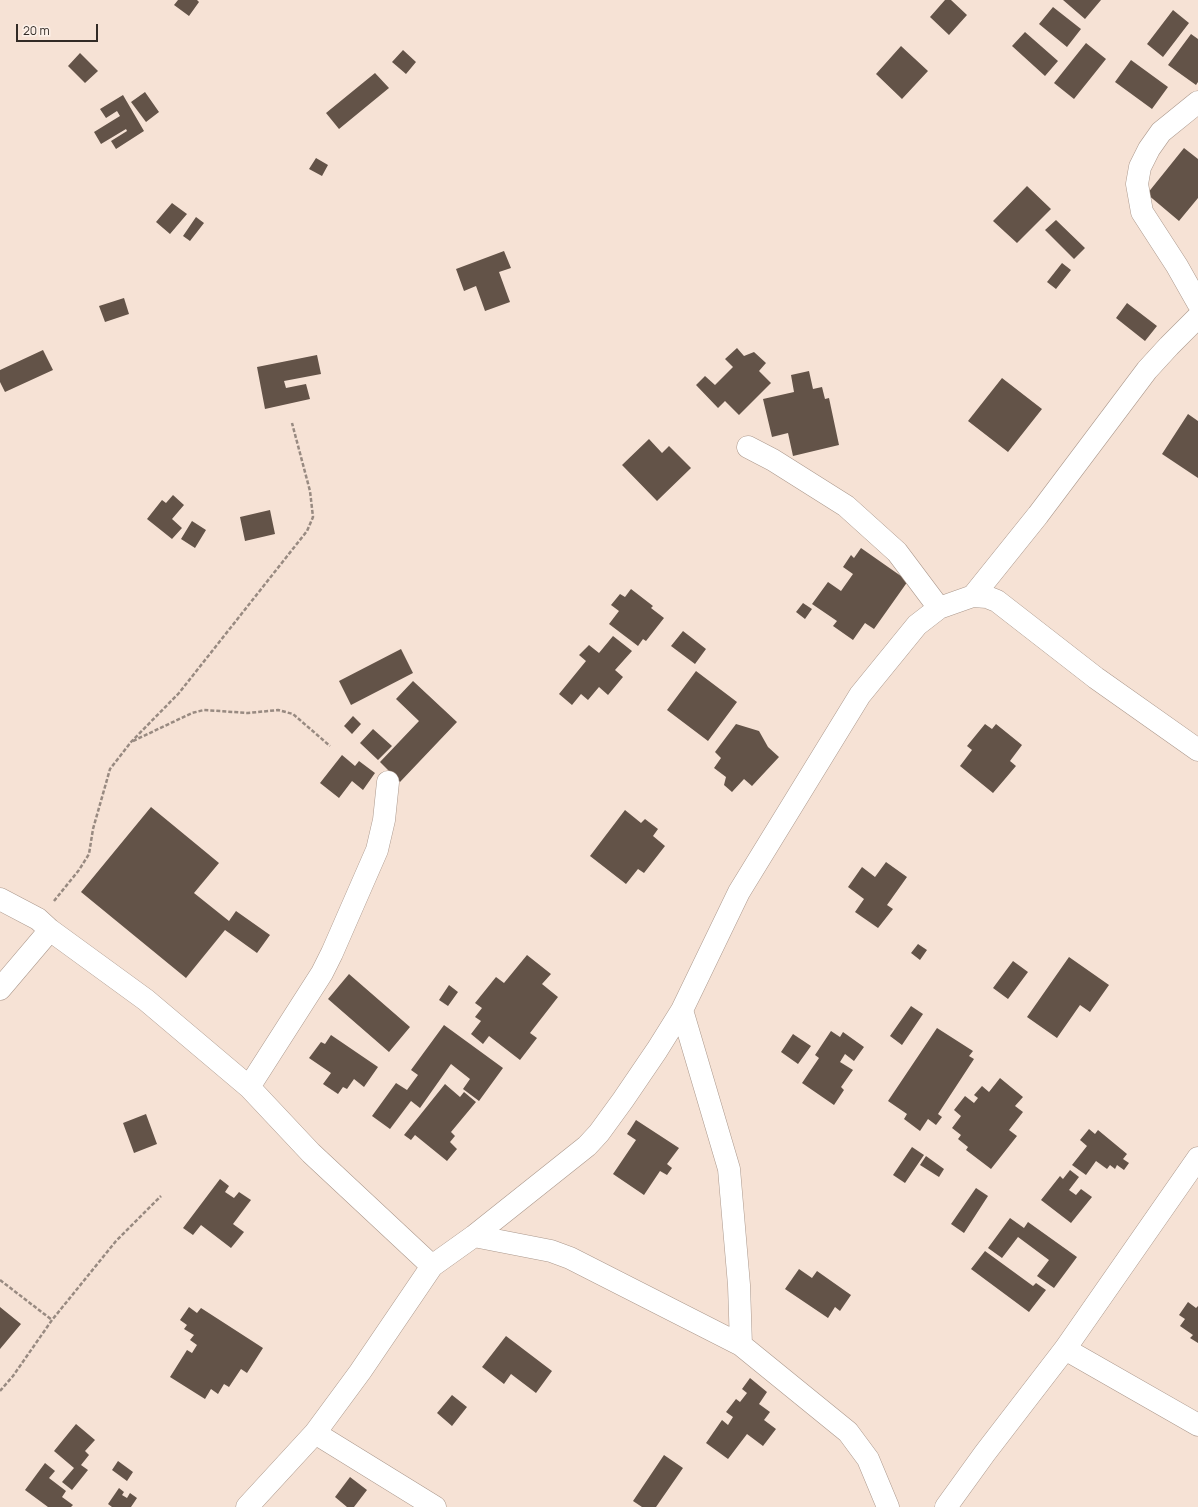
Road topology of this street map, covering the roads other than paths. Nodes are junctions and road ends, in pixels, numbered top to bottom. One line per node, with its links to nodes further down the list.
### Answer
1 (1198, 102): 2 (street)
2 (1198, 303)
3 (1198, 317): 5 (street)
4 (748, 447): 6 (street)
5 (973, 596): 6 (street); 7 (street)
6 (939, 608): 12 (street)
7 (1198, 750)
8 (388, 782): 13 (street)
9 (0, 899): 10 (street)
10 (44, 924): 11 (street); 13 (street)
11 (0, 989)
12 (682, 1010): 15 (street); 17 (street)
13 (249, 1088): 16 (street)
14 (1198, 1158): 18 (street)
15 (474, 1236): 16 (street); 17 (street)
16 (432, 1266): 20 (street)
17 (741, 1345): 23 (street)
18 (1065, 1349): 19 (street); 24 (street)
19 (1198, 1425)
20 (315, 1433): 21 (street); 22 (street)
21 (247, 1507)
22 (435, 1507)
23 (888, 1507)
24 (946, 1507)

